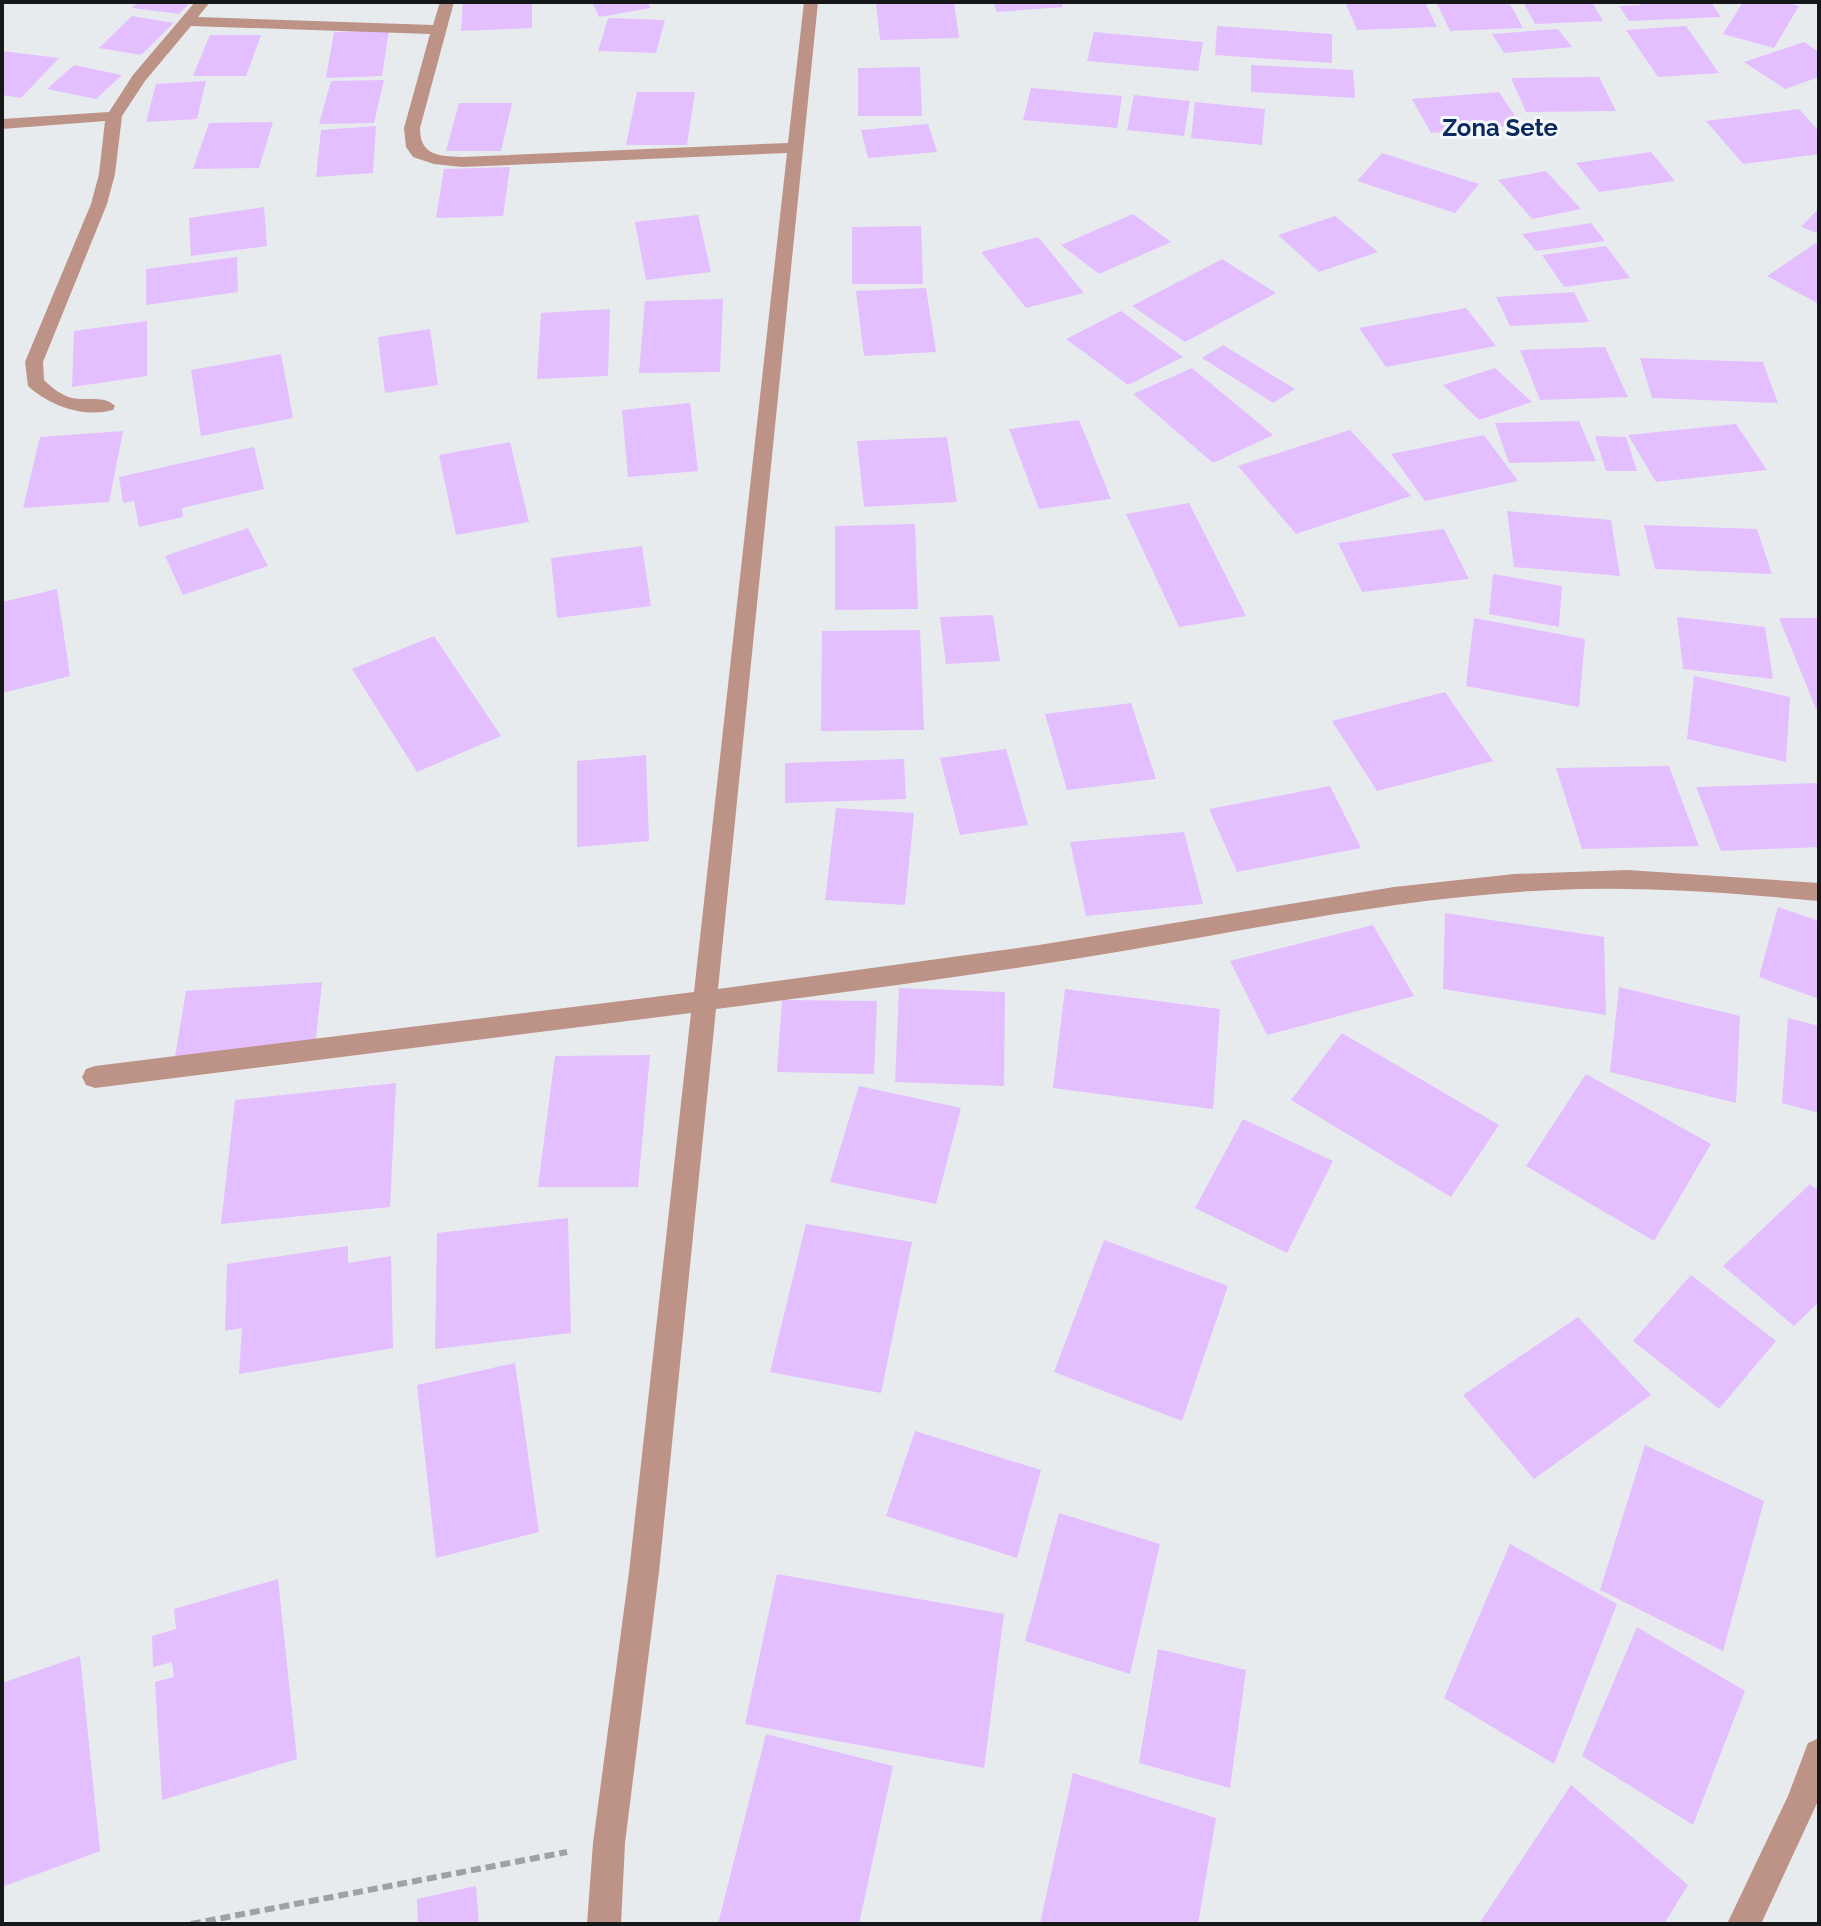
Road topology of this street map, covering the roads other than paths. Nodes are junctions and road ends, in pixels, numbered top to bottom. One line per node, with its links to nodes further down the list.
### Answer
1 (203, 2): 4 (street)
2 (447, 2): 5 (street)
3 (811, 2): 8 (street)
4 (188, 21): 5 (street); 6 (street)
5 (438, 30): 8 (street)
6 (114, 116): 7 (street); 9 (street)
7 (2, 124)
8 (796, 148): 11 (street)
9 (106, 406)
10 (1819, 892): 11 (street)
11 (704, 1003): 12 (street); 14 (street)
12 (95, 1077)
13 (1819, 1754): 15 (street)
14 (604, 1924)
15 (1744, 1924)

